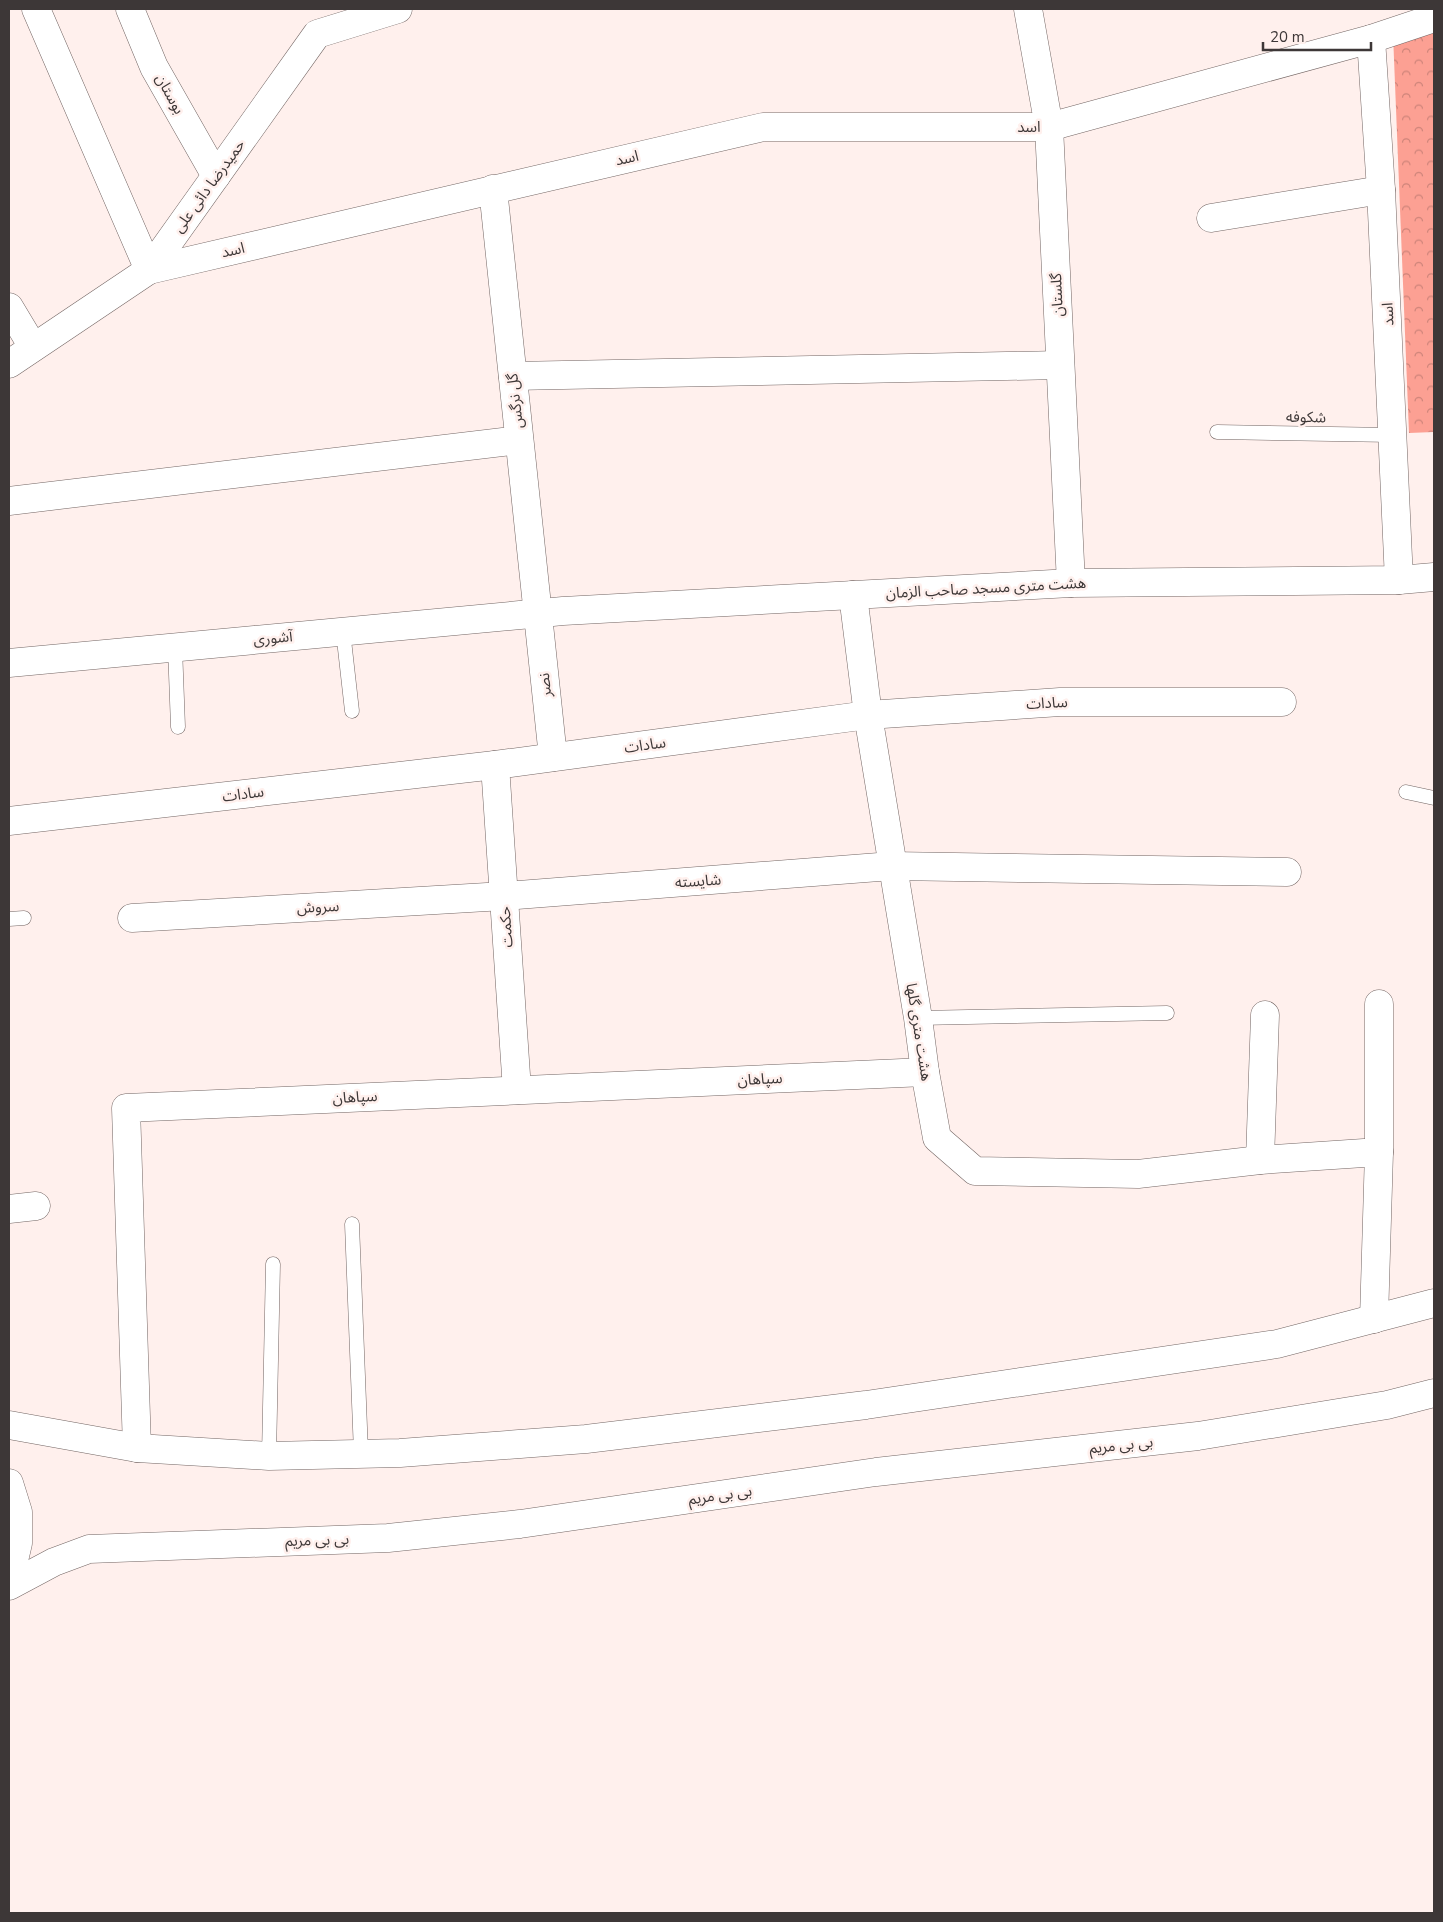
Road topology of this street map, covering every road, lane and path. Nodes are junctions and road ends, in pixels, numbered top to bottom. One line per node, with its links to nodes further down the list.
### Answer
1 (36, 9): 12 (street)
2 (130, 9): 8 (street, بوستان)
3 (398, 9): 8 (street, حمیدرضا دائی علی)
4 (1028, 9): 7 (street, گلستان)
5 (1434, 18): 6 (street)
6 (1371, 39): 7 (street, اسد); 10 (street, اسد)
7 (1048, 128): 9 (street, اسد); 16 (street, گلستان)
8 (216, 176): 12 (street, حمیدرضا دائی علی)
9 (493, 189): 12 (street, اسد); 17 (street, گل نرگس)
10 (1381, 190): 11 (street); 19 (street, اسد)
11 (1211, 218)
12 (150, 270): 14 (street, حمیدرضا دائی علی)
13 (9, 307): 14 (street)
14 (33, 347): 15 (street, حمیدرضا دائی علی)
15 (9, 364)
16 (1060, 365): 17 (street); 24 (street, گلستان)
17 (513, 376): 20 (street, گل نرگس)
18 (1217, 432): 19 (lane, شکوفه)
19 (1394, 434): 23 (street, اسد)
20 (519, 440): 21 (street); 26 (street, گل نرگس)
21 (9, 501)
22 (1434, 577): 23 (street, هشت متری مسجد صاحب الزمان)
23 (1399, 580): 24 (street, هشت متری مسجد صاحب الزمان)
24 (1071, 583): 25 (street, هشت متری مسجد صاحب الزمان)
25 (853, 595): 26 (street, هشت متری مسجد صاحب الزمان); 32 (street, هشت متری گلها)
26 (538, 613): 27 (street, آشوری); 34 (street, نصر)
27 (343, 631): 28 (street, آشوری); 31 (lane)
28 (175, 647): 29 (street, آشوری); 33 (lane)
29 (9, 663)
30 (1282, 702): 32 (street, سادات)
31 (352, 711)
32 (868, 715): 34 (street, سادات); 39 (street, هشت متری گلها)
33 (178, 727)
34 (553, 757): 35 (street, سادات)
35 (495, 765): 38 (street, سادات); 41 (street, حکمت)
36 (1406, 792): 37 (lane)
37 (1434, 798)
38 (9, 821)
39 (892, 866): 40 (street, شایسته); 41 (street, شایسته); 48 (street, هشت متری گلها)
40 (1287, 872)
41 (504, 896): 43 (street, سروش); 50 (street, حکمت)
42 (24, 918): 44 (lane)
43 (132, 918)
44 (9, 919)
45 (1379, 1004): 51 (street)
46 (1167, 1013): 48 (lane)
47 (1265, 1015): 52 (street)
48 (918, 1018): 49 (street, هشت متری گلها)
49 (925, 1072): 50 (street, سپاهان); 52 (street, هشت متری گلها)
50 (517, 1090): 61 (street, سپاهان)
51 (1379, 1152): 52 (street, هشت متری گلها); 58 (street)
52 (1260, 1160)
53 (36, 1206): 54 (street)
54 (9, 1209)
55 (352, 1224): 62 (lane)
56 (273, 1264): 63 (lane)
57 (1434, 1303): 58 (street)
58 (1374, 1319): 62 (street)
59 (1434, 1393): 66 (street, بی بی مریم)
60 (9, 1425): 61 (street)
61 (137, 1448): 63 (street)
62 (361, 1453): 63 (street)
63 (269, 1456)
64 (9, 1482): 65 (street)
65 (9, 1582)
66 (9, 1586)

